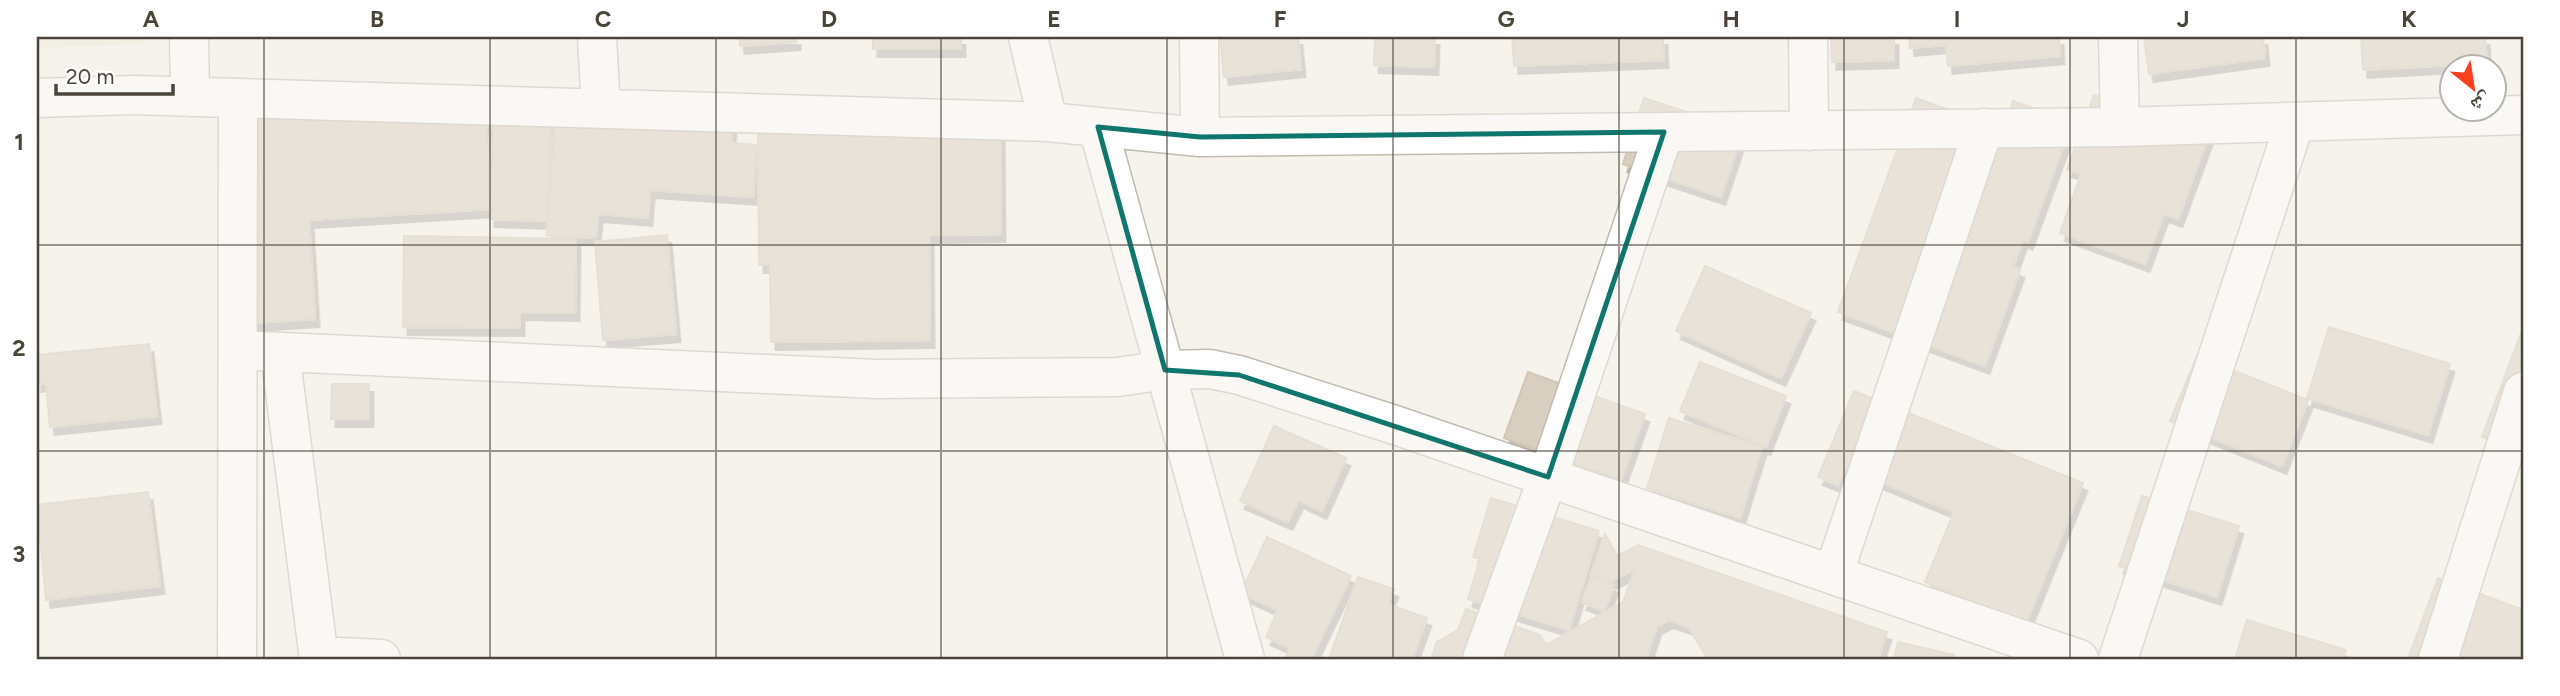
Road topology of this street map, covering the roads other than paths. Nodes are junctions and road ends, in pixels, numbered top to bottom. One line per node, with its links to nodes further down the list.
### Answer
1 (189, 37): 7 (street)
2 (597, 37): 10 (street)
3 (1028, 37): 12 (street)
4 (1199, 37): 19 (street)
5 (1808, 37): 17 (street)
6 (2118, 37): 15 (street)
7 (190, 97): 8 (street); 9 (street)
8 (238, 98): 10 (street); 20 (street)
9 (37, 99)
10 (601, 109): 12 (street)
11 (2523, 115): 13 (street)
12 (1048, 122): 14 (street)
13 (2295, 122): 15 (street); 32 (street)
14 (1098, 127): 19 (street); 22 (street)
15 (2120, 127): 16 (street)
16 (1984, 128): 17 (street); 25 (street)
17 (1809, 131): 18 (street)
18 (1664, 132): 19 (street); 24 (street)
19 (1200, 137)
20 (238, 350): 21 (street); 27 (street)
21 (280, 352): 22 (street); 26 (street)
22 (1165, 370): 24 (street); 29 (street)
23 (2523, 392): 33 (street)
24 (1548, 477): 25 (street); 30 (street)
25 (1833, 575): 31 (street)
26 (319, 658): 28 (street)
27 (237, 659)
28 (381, 659)
29 (1245, 659)
30 (1482, 659)
31 (2080, 659)
32 (2118, 659)
33 (2438, 659)

